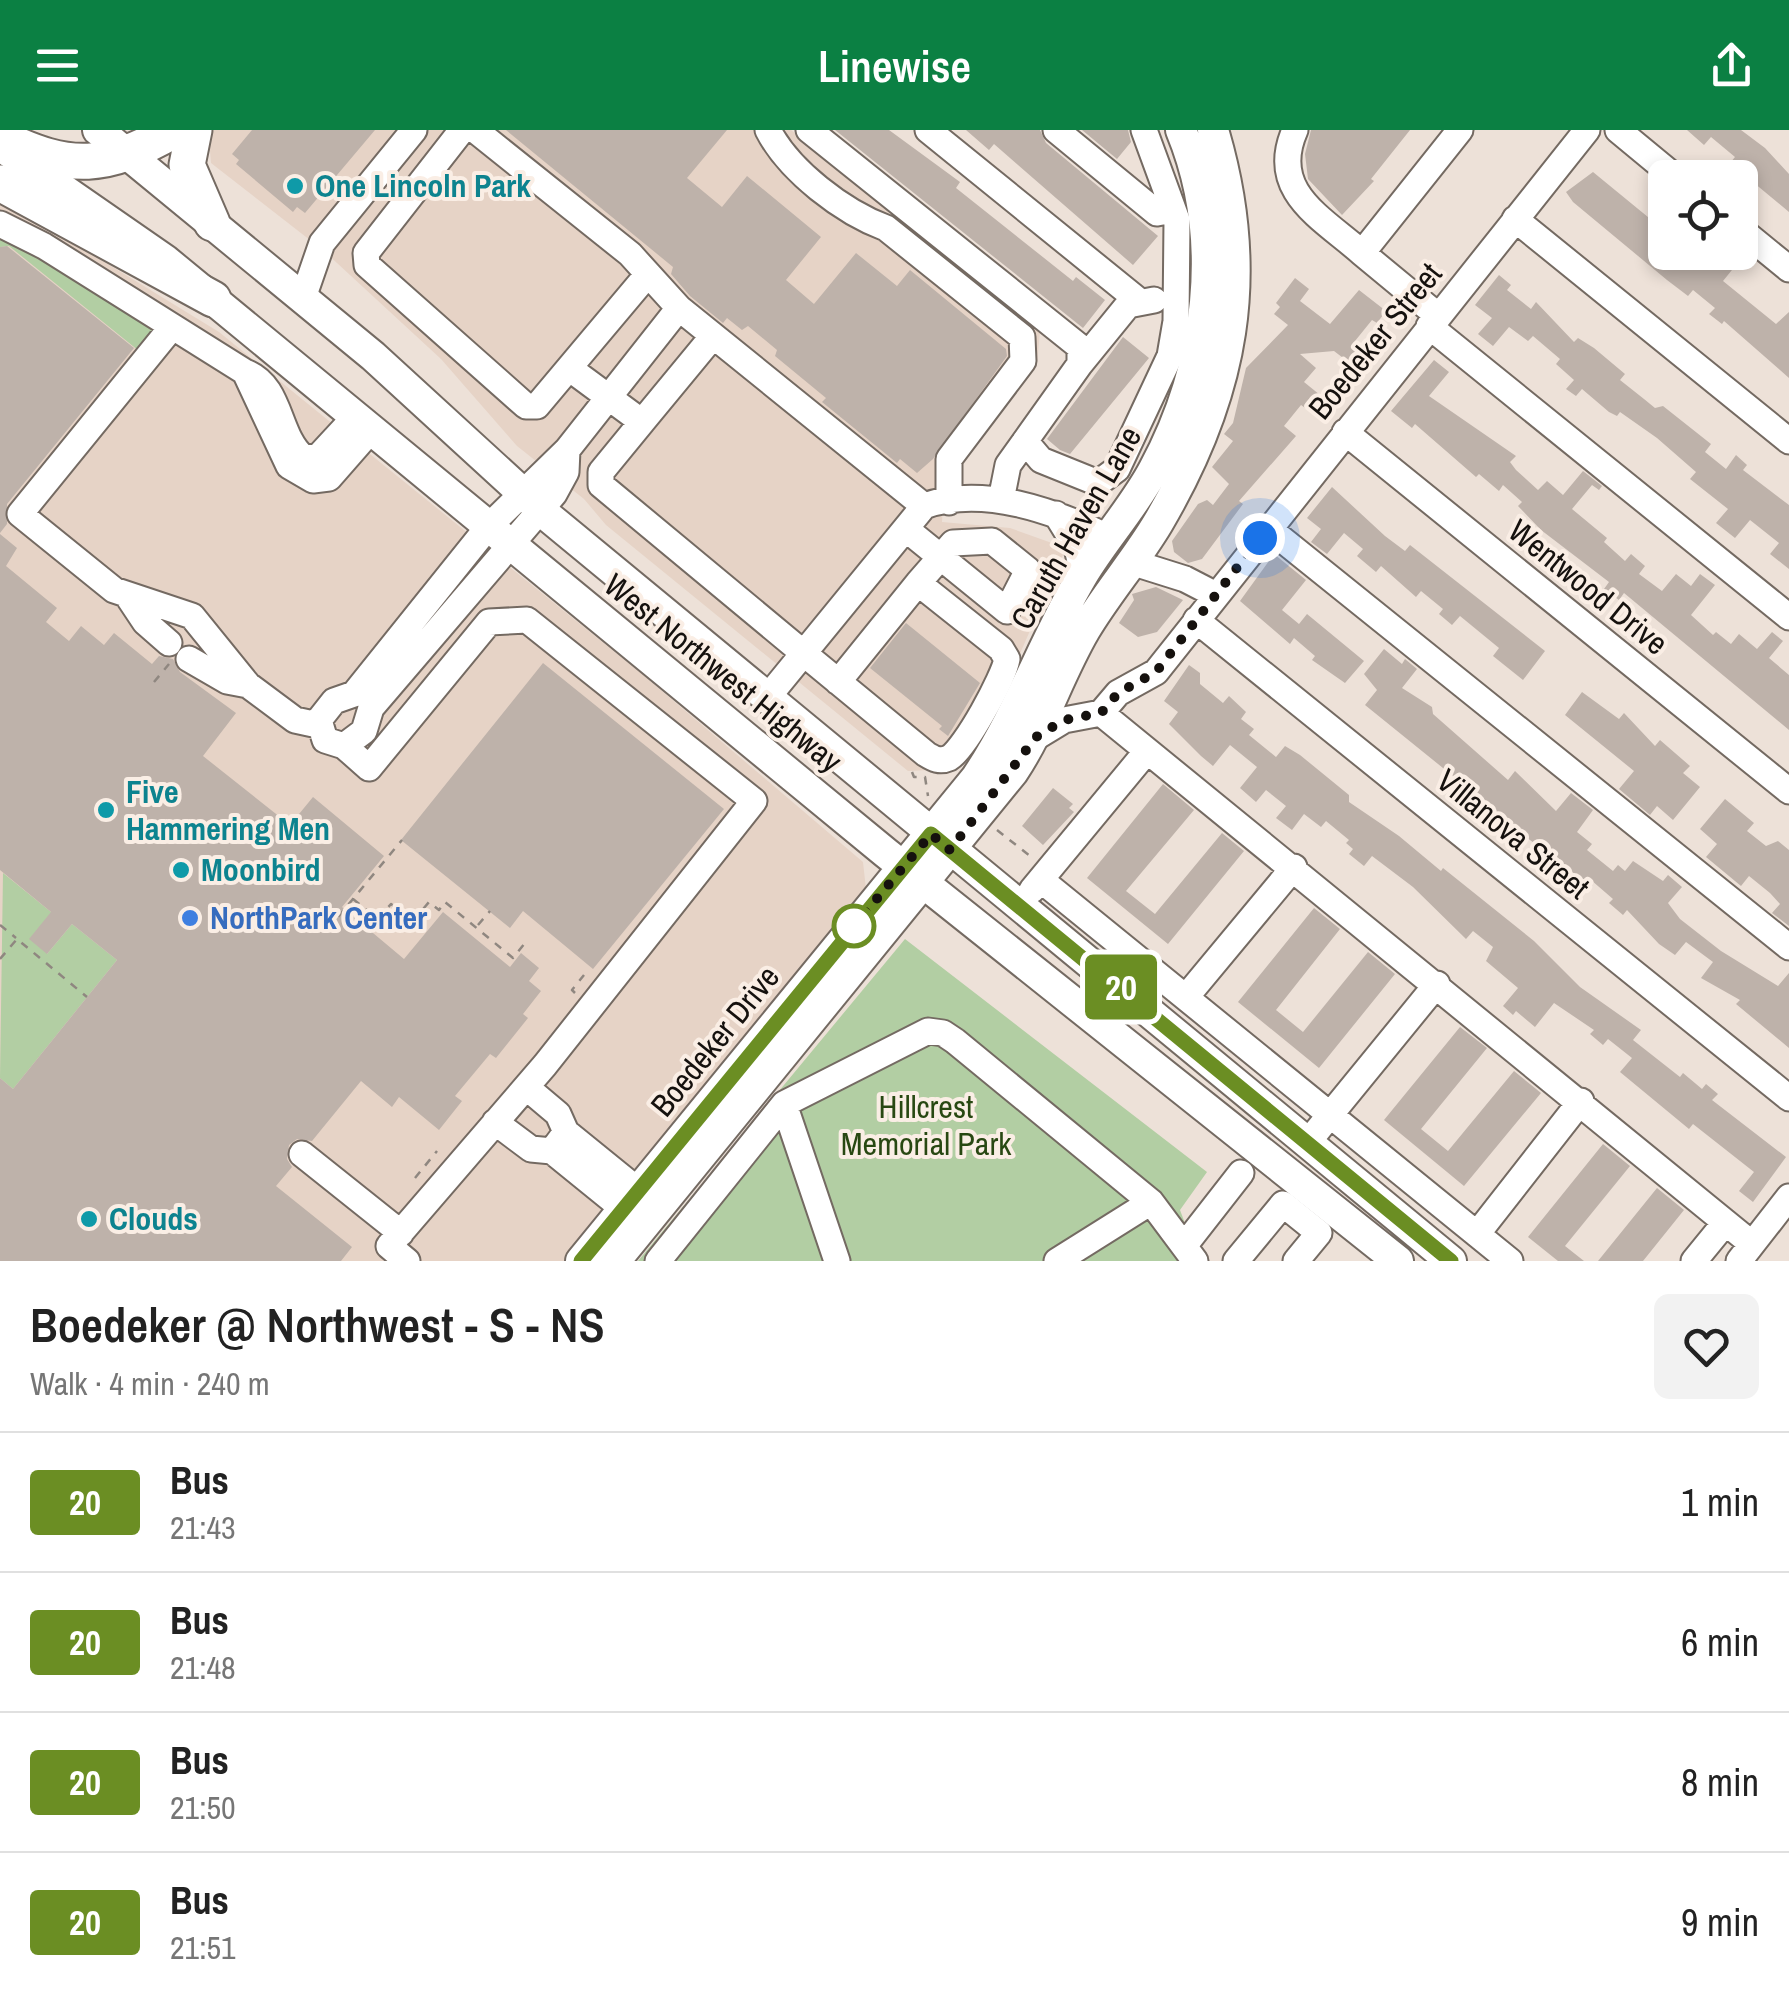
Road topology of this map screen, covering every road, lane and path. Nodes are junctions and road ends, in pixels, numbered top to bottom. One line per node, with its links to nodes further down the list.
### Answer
1 (98, 130): 20 (main road, West Northwest Highway)
2 (174, 130): 20 (highway)
3 (194, 130): 25 (highway)
4 (414, 130): 31 (street)
5 (462, 130): 40 (street)
6 (475, 130): 30 (street)
7 (768, 130): 49 (street)
8 (809, 130): 39 (street)
9 (928, 130): 34 (street)
10 (1056, 130): 23 (street)
11 (1144, 130): 23 (street)
12 (1181, 130): 54 (main road, Caruth Haven Lane)
13 (1213, 130): 54 (main road, Caruth Haven Lane)
14 (1295, 130): 28 (street)
15 (1460, 130): 28 (street)
16 (1618, 130): 21 (street)
17 (1586, 131): 24 (street, Boedeker Street)
18 (0, 136): 20 (highway)
19 (0, 146): 32 (main road, West Northwest Highway)
20 (128, 154): 25 (main road, West Northwest Highway)
21 (1654, 160)
22 (0, 183): 32 (highway)
23 (1173, 210): 33 (street)
24 (1516, 219): 36 (street, Boedeker Street); 46 (street)
25 (212, 223): 31 (main road, West Northwest Highway)
26 (0, 224): 37 (street)
27 (1758, 244): 29 (street)
28 (1362, 253): 36 (street)
29 (1789, 269)
30 (648, 274): 35 (street); 40 (street)
31 (303, 298): 48 (main road, West Northwest Highway)
32 (213, 299): 43 (main road, West Northwest Highway)
33 (1174, 299): 34 (street); 45 (street)
34 (1139, 301): 39 (street)
35 (679, 308): 38 (street); 41 (street)
36 (1433, 320): 44 (street, Boedeker Street); 59 (street)
37 (172, 327): 43 (street); 58 (street)
38 (713, 336): 42 (street); 49 (street)
39 (1080, 364): 45 (street)
40 (569, 368): 41 (street)
41 (608, 397): 42 (street); 48 (street)
42 (642, 422): 62 (street)
43 (363, 424): 53 (main road, West Northwest Highway)
44 (1346, 432): 51 (street, Boedeker Street); 74 (street, Wentwood Drive)
45 (1024, 441): 47 (street)
46 (1789, 441)
47 (1001, 500): 49 (street); 50 (street)
48 (530, 501): 53 (street); 67 (main road, West Northwest Highway)
49 (936, 504): 52 (street)
50 (1056, 514): 54 (street); 54 (street)
51 (1268, 528): 57 (street, Boedeker Street); 90 (street)
52 (906, 529): 55 (street); 62 (street)
53 (499, 535): 56 (street); 68 (street); 80 (main road, West Northwest Highway)
54 (1109, 564): 57 (street); 71 (main road, Caruth Haven Lane); 77 (main road, Caruth Haven Lane)
55 (918, 583): 65 (street); 65 (street)
56 (469, 591): 61 (street); 68 (street)
57 (1216, 594): 60 (street)
58 (130, 598): 63 (street); 66 (street)
59 (1789, 617)
60 (1196, 620): 69 (street); 99 (street, Villanova Street)
61 (489, 622): 72 (street); 98 (street)
62 (803, 654): 65 (street); 67 (street)
63 (176, 655): 64 (path); 66 (street)
64 (154, 682)
65 (838, 682)
66 (248, 685): 70 (street)
67 (768, 698): 77 (main road, West Northwest Highway)
68 (362, 701): 70 (street); 72 (street)
69 (1105, 708): 71 (street); 73 (street); 116 (street)
70 (318, 725): 72 (street)
71 (1036, 737): 77 (main road)
72 (344, 746)
73 (1147, 750): 78 (street); 79 (street)
74 (1789, 792)
75 (988, 822): 79 (path)
76 (402, 840): 81 (path)
77 (940, 842): 80 (main road, Caruth Haven Lane); 82 (main road, West Northwest Highway)
78 (1294, 866): 94 (street); 97 (street)
79 (1040, 871): 82 (street); 97 (street)
80 (913, 874): 112 (main road, Boedeker Drive); 126 (main road, West Northwest Highway)
81 (353, 899): 85 (path); 86 (path)
82 (1020, 905): 105 (main road, West Northwest Highway)
83 (490, 911): 85 (path)
84 (0, 926): 87 (path)
85 (476, 928): 88 (path)
86 (328, 929)
87 (17, 939): 91 (path); 92 (path)
88 (525, 942)
89 (39, 947): 91 (path)
90 (1789, 947)
91 (34, 953): 96 (path)
92 (0, 959)
93 (584, 975): 95 (path)
94 (1437, 984): 100 (street); 102 (street)
95 (572, 990)
96 (87, 997)
97 (1186, 997): 102 (street)
98 (526, 1087): 103 (street); 104 (street)
99 (1789, 1098)
100 (1582, 1101): 113 (street); 115 (street)
101 (784, 1104): 111 (street); 121 (street); 122 (street)
102 (1330, 1116): 105 (street); 115 (street)
103 (496, 1122): 104 (street); 114 (street)
104 (559, 1141): 112 (street)
105 (1308, 1142): 127 (main road, West Northwest Highway)
106 (437, 1151): 109 (path)
107 (302, 1154): 114 (street)
108 (1241, 1173): 117 (street)
109 (415, 1178)
110 (1789, 1197): 116 (street)
111 (1151, 1202): 117 (street); 123 (street)
112 (641, 1208): 119 (main road, Boedeker Drive); 120 (main road, Boedeker Drive)
113 (1724, 1223): 116 (street); 129 (street)
114 (401, 1232): 118 (street)
115 (1477, 1234): 128 (street)
116 (1750, 1246)
117 (1190, 1254)
118 (407, 1261)
119 (582, 1261)
120 (614, 1261)
121 (658, 1261)
122 (837, 1261)
123 (1057, 1261)
124 (1236, 1261): 125 (street)
125 (1296, 1261)
126 (1398, 1261)
127 (1451, 1261)
128 (1510, 1261)
129 (1694, 1261)

